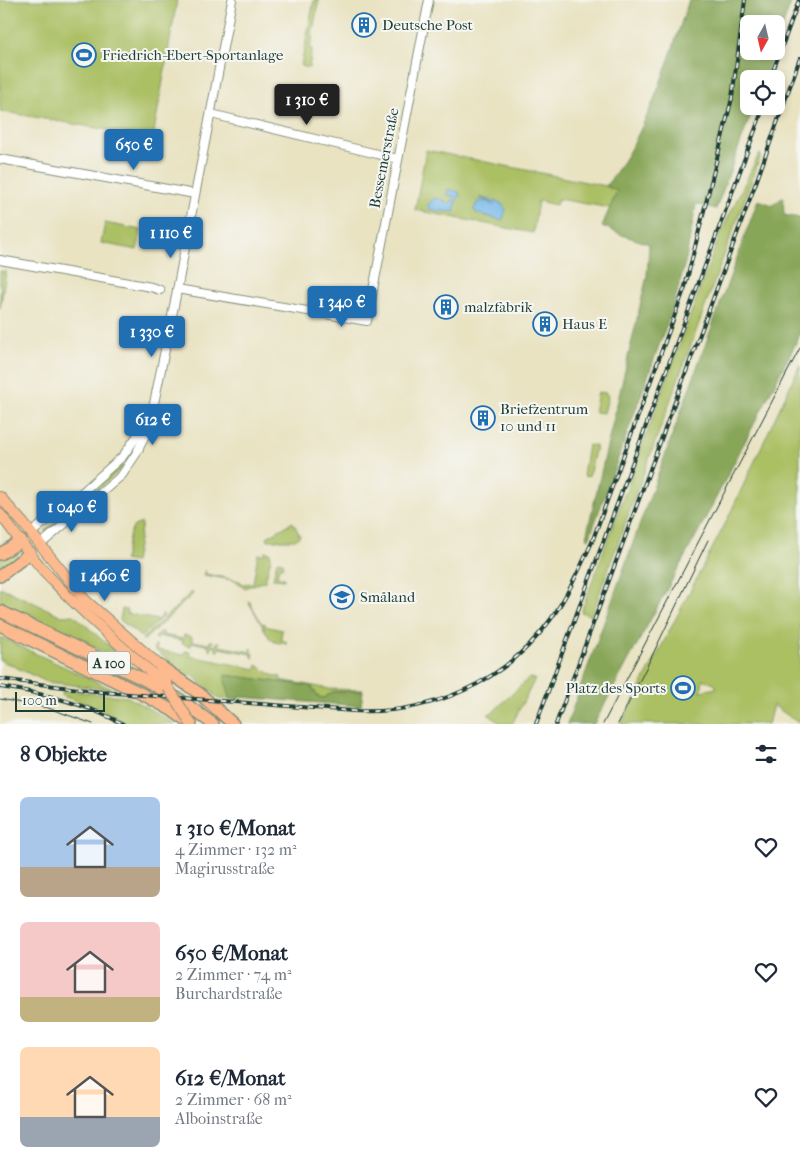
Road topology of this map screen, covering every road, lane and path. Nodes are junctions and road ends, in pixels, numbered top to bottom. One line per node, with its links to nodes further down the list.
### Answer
1 (232, 0): 3 (street)
2 (429, 0): 5 (street, Bessemerstraße)
3 (210, 114): 5 (street); 6 (street)
4 (0, 159): 6 (street)
5 (398, 159): 8 (street, Bessemerstraße)
6 (195, 194): 8 (street)
7 (0, 260): 9 (street)
8 (177, 289): 10 (street)
9 (160, 290)
10 (150, 416): 11 (street); 12 (street)
11 (123, 456): 12 (street); 13 (street)
12 (131, 463): 15 (street)
13 (83, 490): 15 (street); 17 (street)
14 (0, 497): 17 (main road)
15 (92, 501): 19 (street)
16 (0, 514): 18 (main road)
17 (31, 533): 18 (main road); 19 (main road)
18 (20, 541): 20 (main road); 21 (highway)
19 (40, 545): 20 (main road); 24 (main road)
20 (30, 553): 22 (highway); 24 (main road)
21 (0, 554)
22 (0, 576)
23 (0, 612): 29 (highway, A 100)
24 (104, 624): 26 (main road); 27 (main road)
25 (0, 625): 28 (highway, A 100)
26 (160, 666): 27 (main road); 30 (highway)
27 (164, 682): 28 (main road, bridge)
28 (191, 724)
29 (213, 724)
30 (233, 724)

